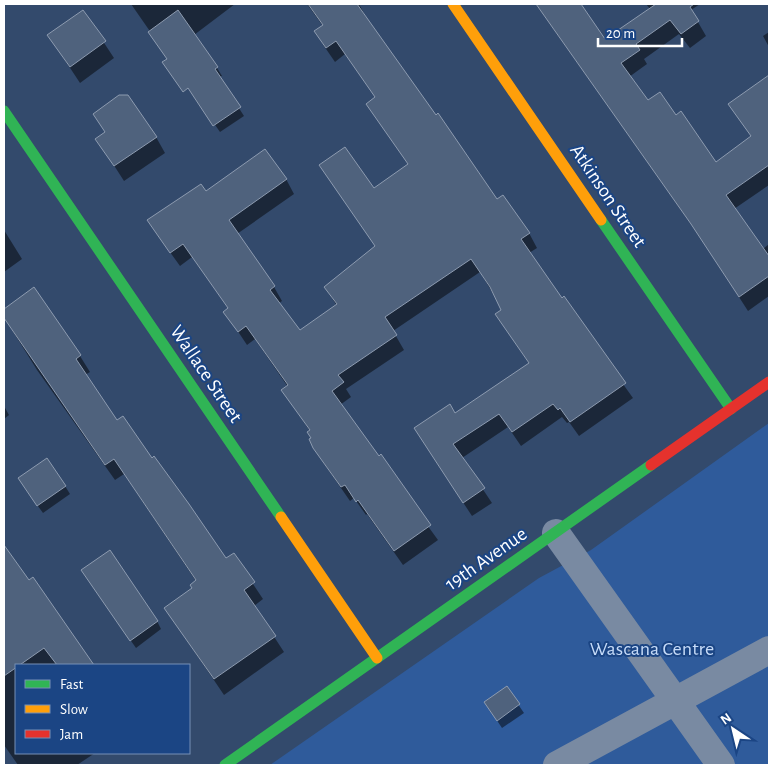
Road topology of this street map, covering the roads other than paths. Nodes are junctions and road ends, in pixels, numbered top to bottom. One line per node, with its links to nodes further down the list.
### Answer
1 (453, 4): 4 (street, Atkinson Street)
2 (4, 111): 7 (street, Wallace Street)
3 (769, 382): 4 (street, 19th Avenue)
4 (731, 409): 5 (street, 19th Avenue)
5 (556, 533): 7 (street, 19th Avenue); 8 (street)
6 (769, 650): 8 (street)
7 (378, 658): 9 (street, 19th Avenue)
8 (676, 701): 10 (street); 11 (street)
9 (225, 765)
10 (557, 765)
11 (721, 765)

